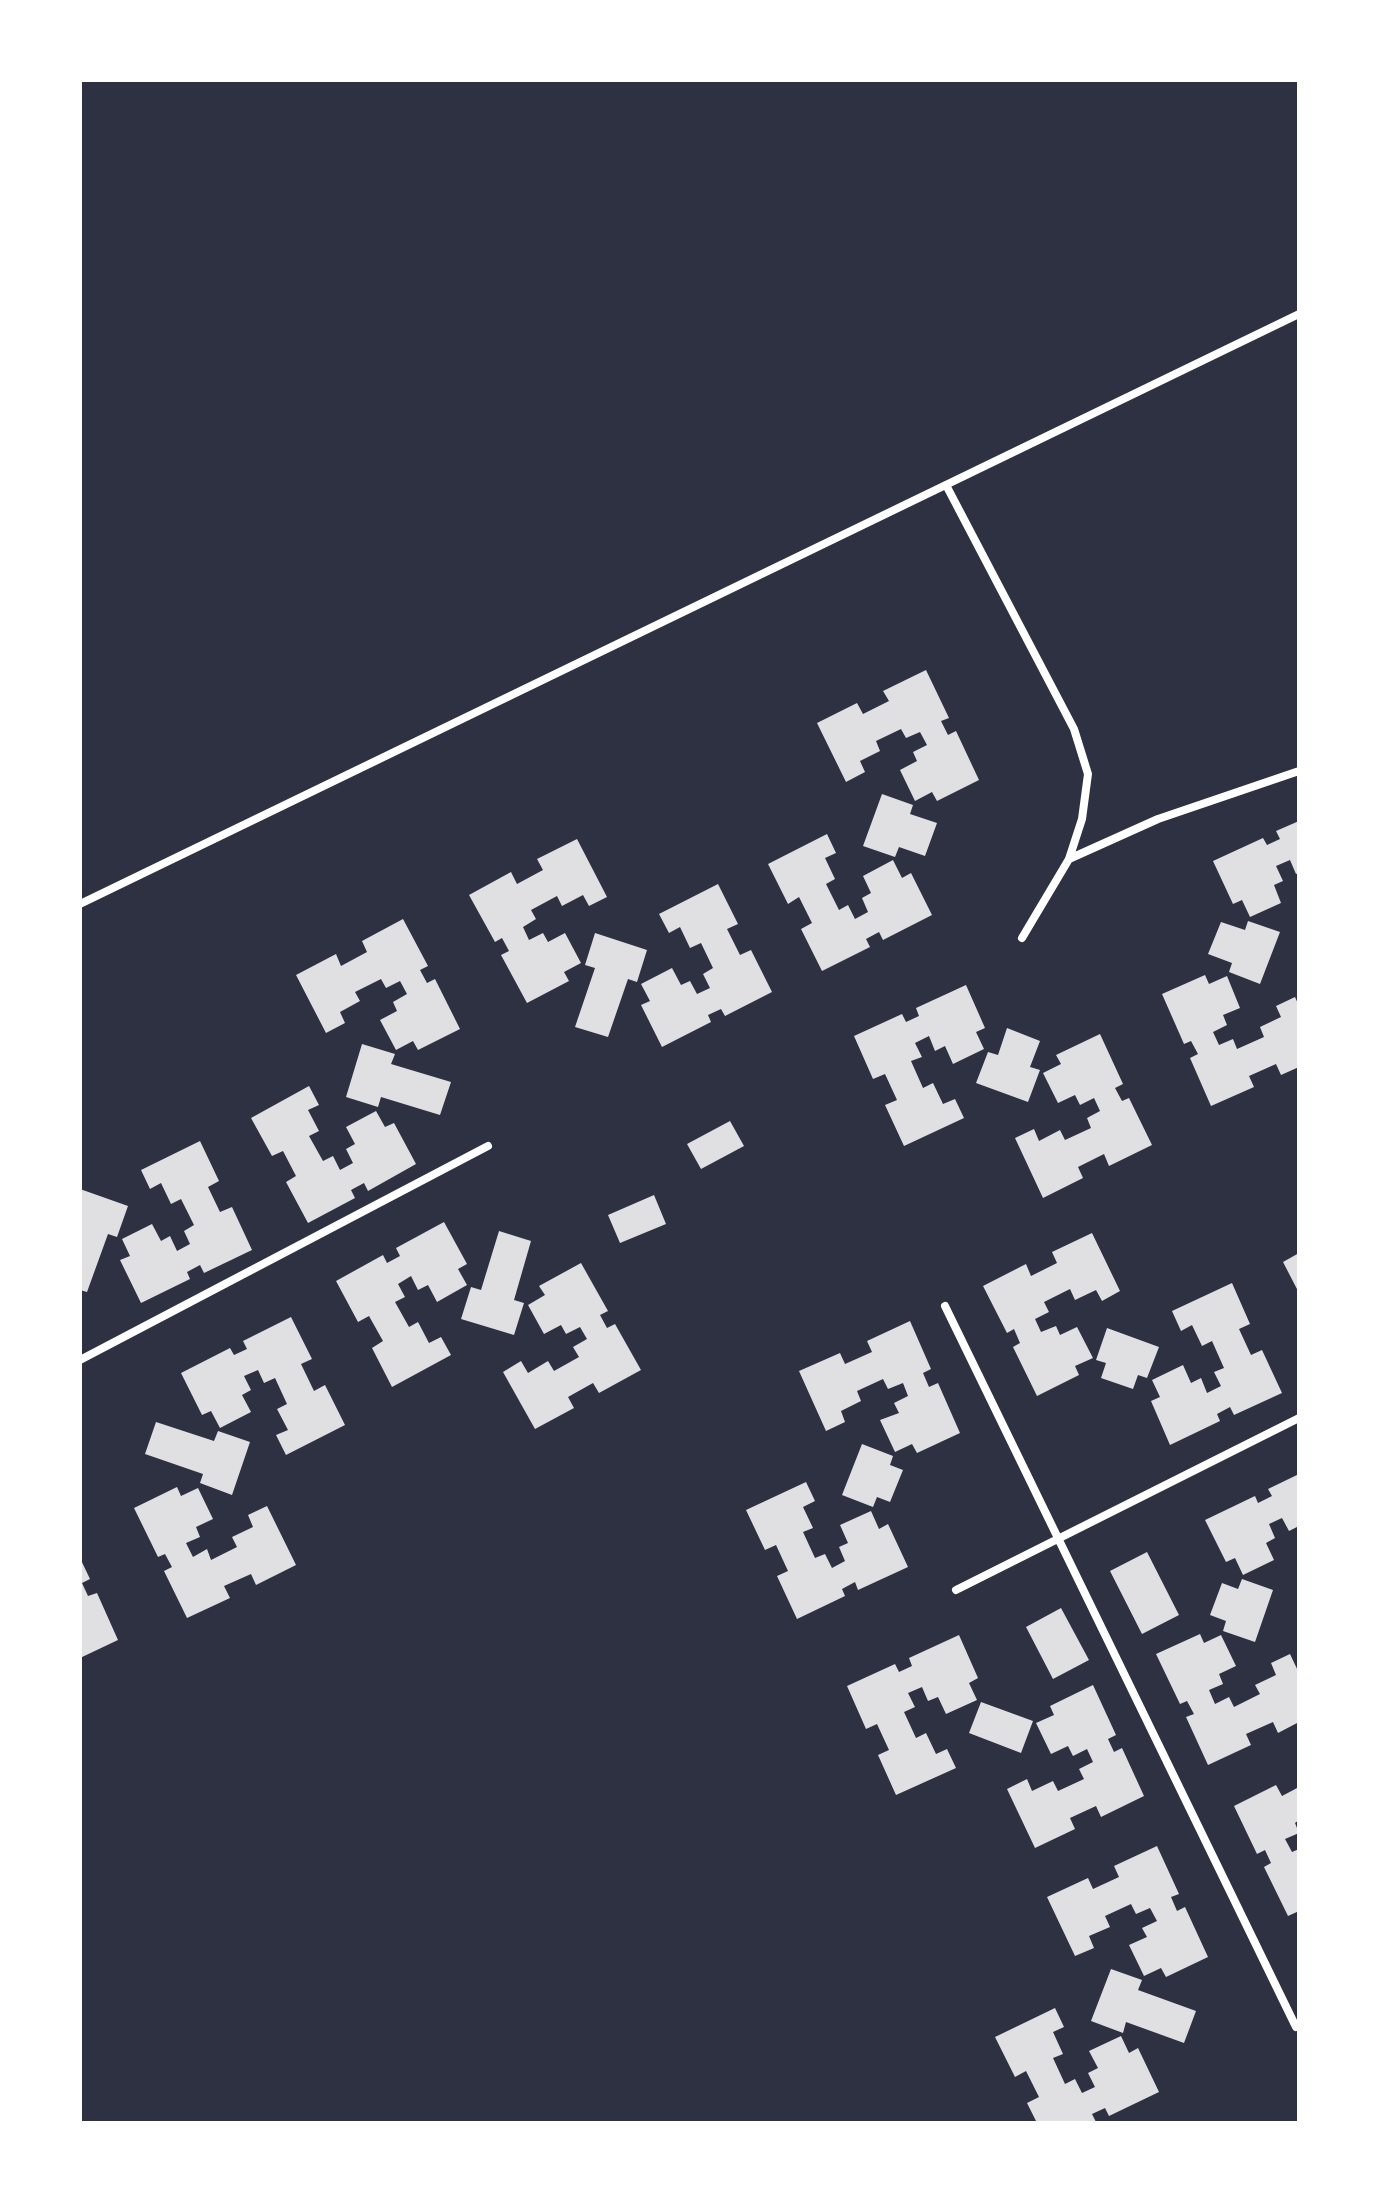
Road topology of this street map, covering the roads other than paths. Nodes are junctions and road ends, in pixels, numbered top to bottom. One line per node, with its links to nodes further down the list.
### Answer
1 (1299, 314): 2 (street)
2 (946, 485): 4 (street); 5 (street)
3 (1299, 771): 4 (street)
4 (1069, 859): 6 (street)
5 (80, 904)
6 (1022, 938)
7 (488, 1146): 9 (street)
8 (945, 1306): 11 (street)
9 (80, 1360)
10 (1299, 1418): 11 (street)
11 (1059, 1538): 12 (street); 13 (street)
12 (956, 1590)
13 (1296, 2027)

